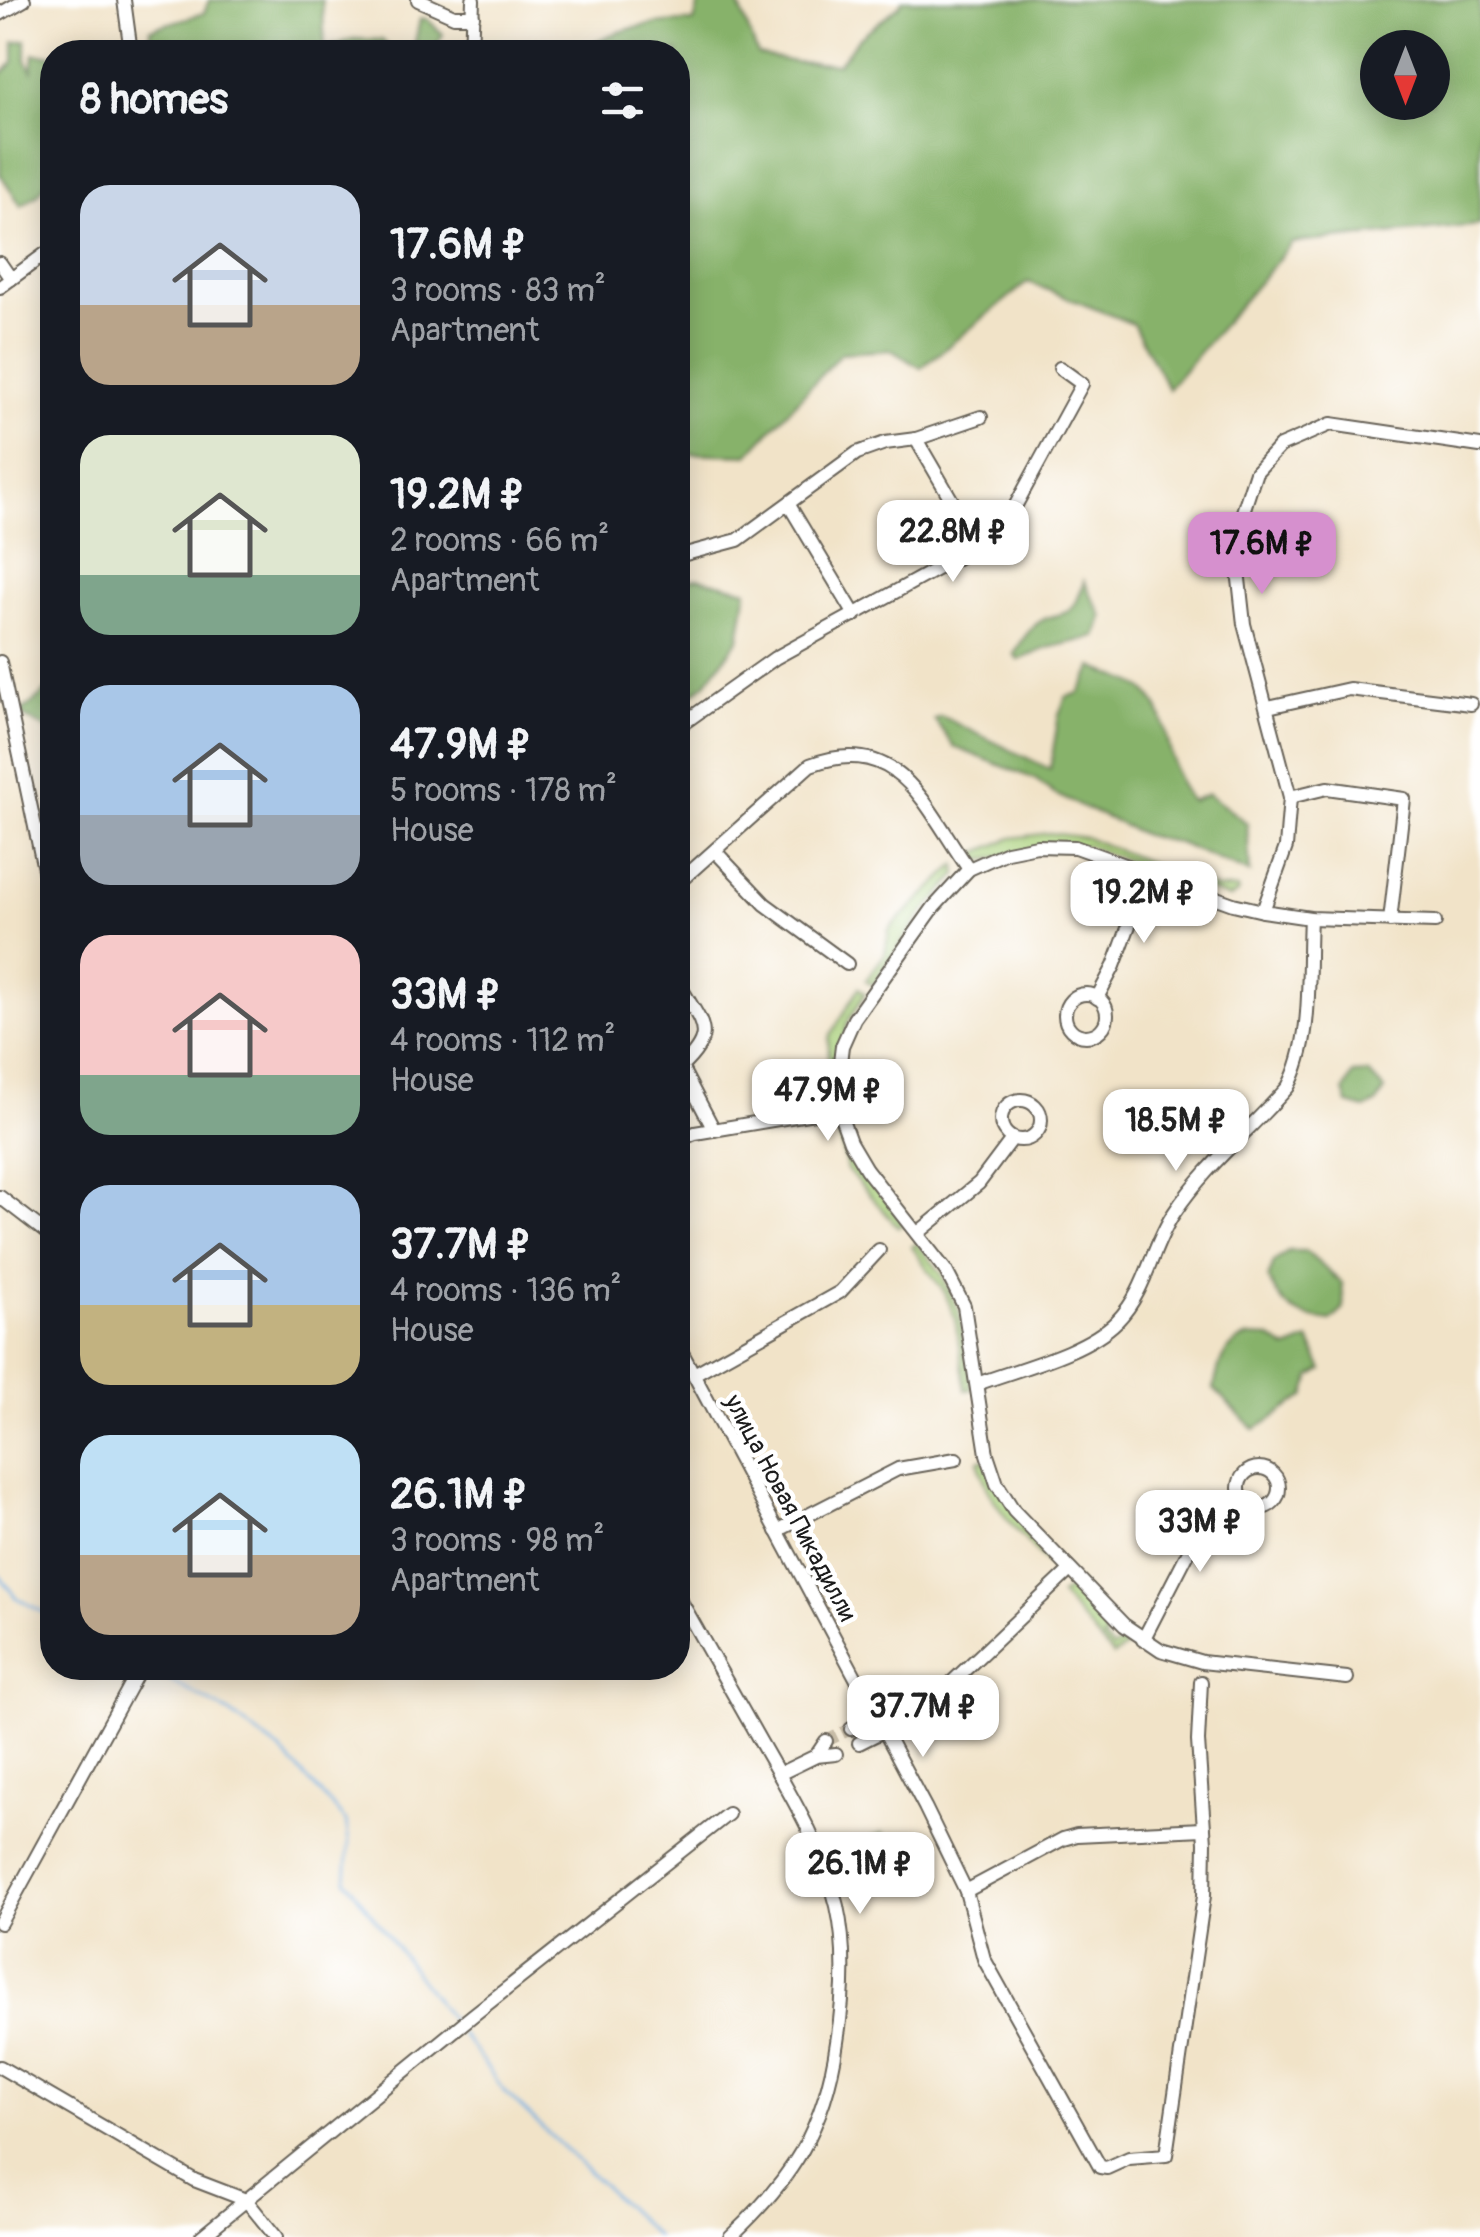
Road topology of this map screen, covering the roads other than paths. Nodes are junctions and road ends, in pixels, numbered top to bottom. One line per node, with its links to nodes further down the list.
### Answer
1 (24, 0): 5 (street)
2 (124, 0): 7 (street)
3 (418, 0): 6 (street)
4 (474, 0): 6 (street)
5 (0, 14)
6 (473, 16): 8 (street)
7 (129, 40)
8 (471, 40)
9 (40, 258): 11 (street)
10 (0, 263): 11 (street)
11 (6, 283)
12 (1060, 368): 17 (street)
13 (981, 417): 14 (street)
14 (916, 439): 16 (street); 17 (street)
15 (1480, 446): 22 (street)
16 (789, 505): 18 (street); 19 (street)
17 (979, 547): 19 (street)
18 (690, 553)
19 (855, 615): 23 (street)
20 (0, 662): 25 (street)
21 (1470, 704): 22 (street)
22 (1268, 707): 24 (street)
23 (690, 718)
24 (1290, 797): 30 (street); 32 (street)
25 (40, 850)
26 (715, 852): 27 (street); 28 (street); 34 (street)
27 (968, 869): 29 (street); 39 (street)
28 (690, 874)
29 (1148, 874): 30 (street); 35 (street)
30 (1263, 910): 31 (street)
31 (1310, 918): 32 (street); 49 (street)
32 (1390, 920): 33 (street)
33 (1435, 922)
34 (848, 964)
35 (1097, 998)
36 (690, 1005): 37 (street)
37 (690, 1058)
38 (690, 1087): 40 (street)
39 (838, 1109): 40 (street); 45 (street)
40 (714, 1130): 41 (street)
41 (690, 1137)
42 (1012, 1138): 45 (street)
43 (0, 1197): 44 (street)
44 (40, 1229)
45 (918, 1233): 49 (street)
46 (879, 1250): 48 (street)
47 (690, 1366): 48 (street, улица Новая Пикадилли)
48 (694, 1374): 52 (street, улица Новая Пикадилли)
49 (977, 1384): 53 (street)
50 (956, 1459): 52 (street)
51 (1244, 1502): 55 (street)
52 (777, 1531): 59 (street, улица Новая Пикадилли)
53 (1069, 1570): 55 (street); 59 (street)
54 (690, 1617): 65 (street)
55 (1143, 1640): 56 (street)
56 (1346, 1678)
57 (133, 1680): 69 (street)
58 (1201, 1682): 67 (street)
59 (879, 1724): 60 (street); 62 (street); 68 (street, улица Новая Пикадилли)
60 (851, 1728)
61 (826, 1741): 64 (street)
62 (859, 1743)
63 (836, 1754): 64 (street)
64 (816, 1756): 65 (street)
65 (779, 1774): 74 (street)
66 (728, 1814): 71 (street)
67 (1203, 1830): 68 (street); 68 (street, улица Новая Пикадилли)
68 (966, 1891)
69 (0, 1924)
70 (0, 2067): 71 (street)
71 (246, 2200): 72 (street); 73 (street)
72 (201, 2237)
73 (276, 2237)
74 (730, 2237)

